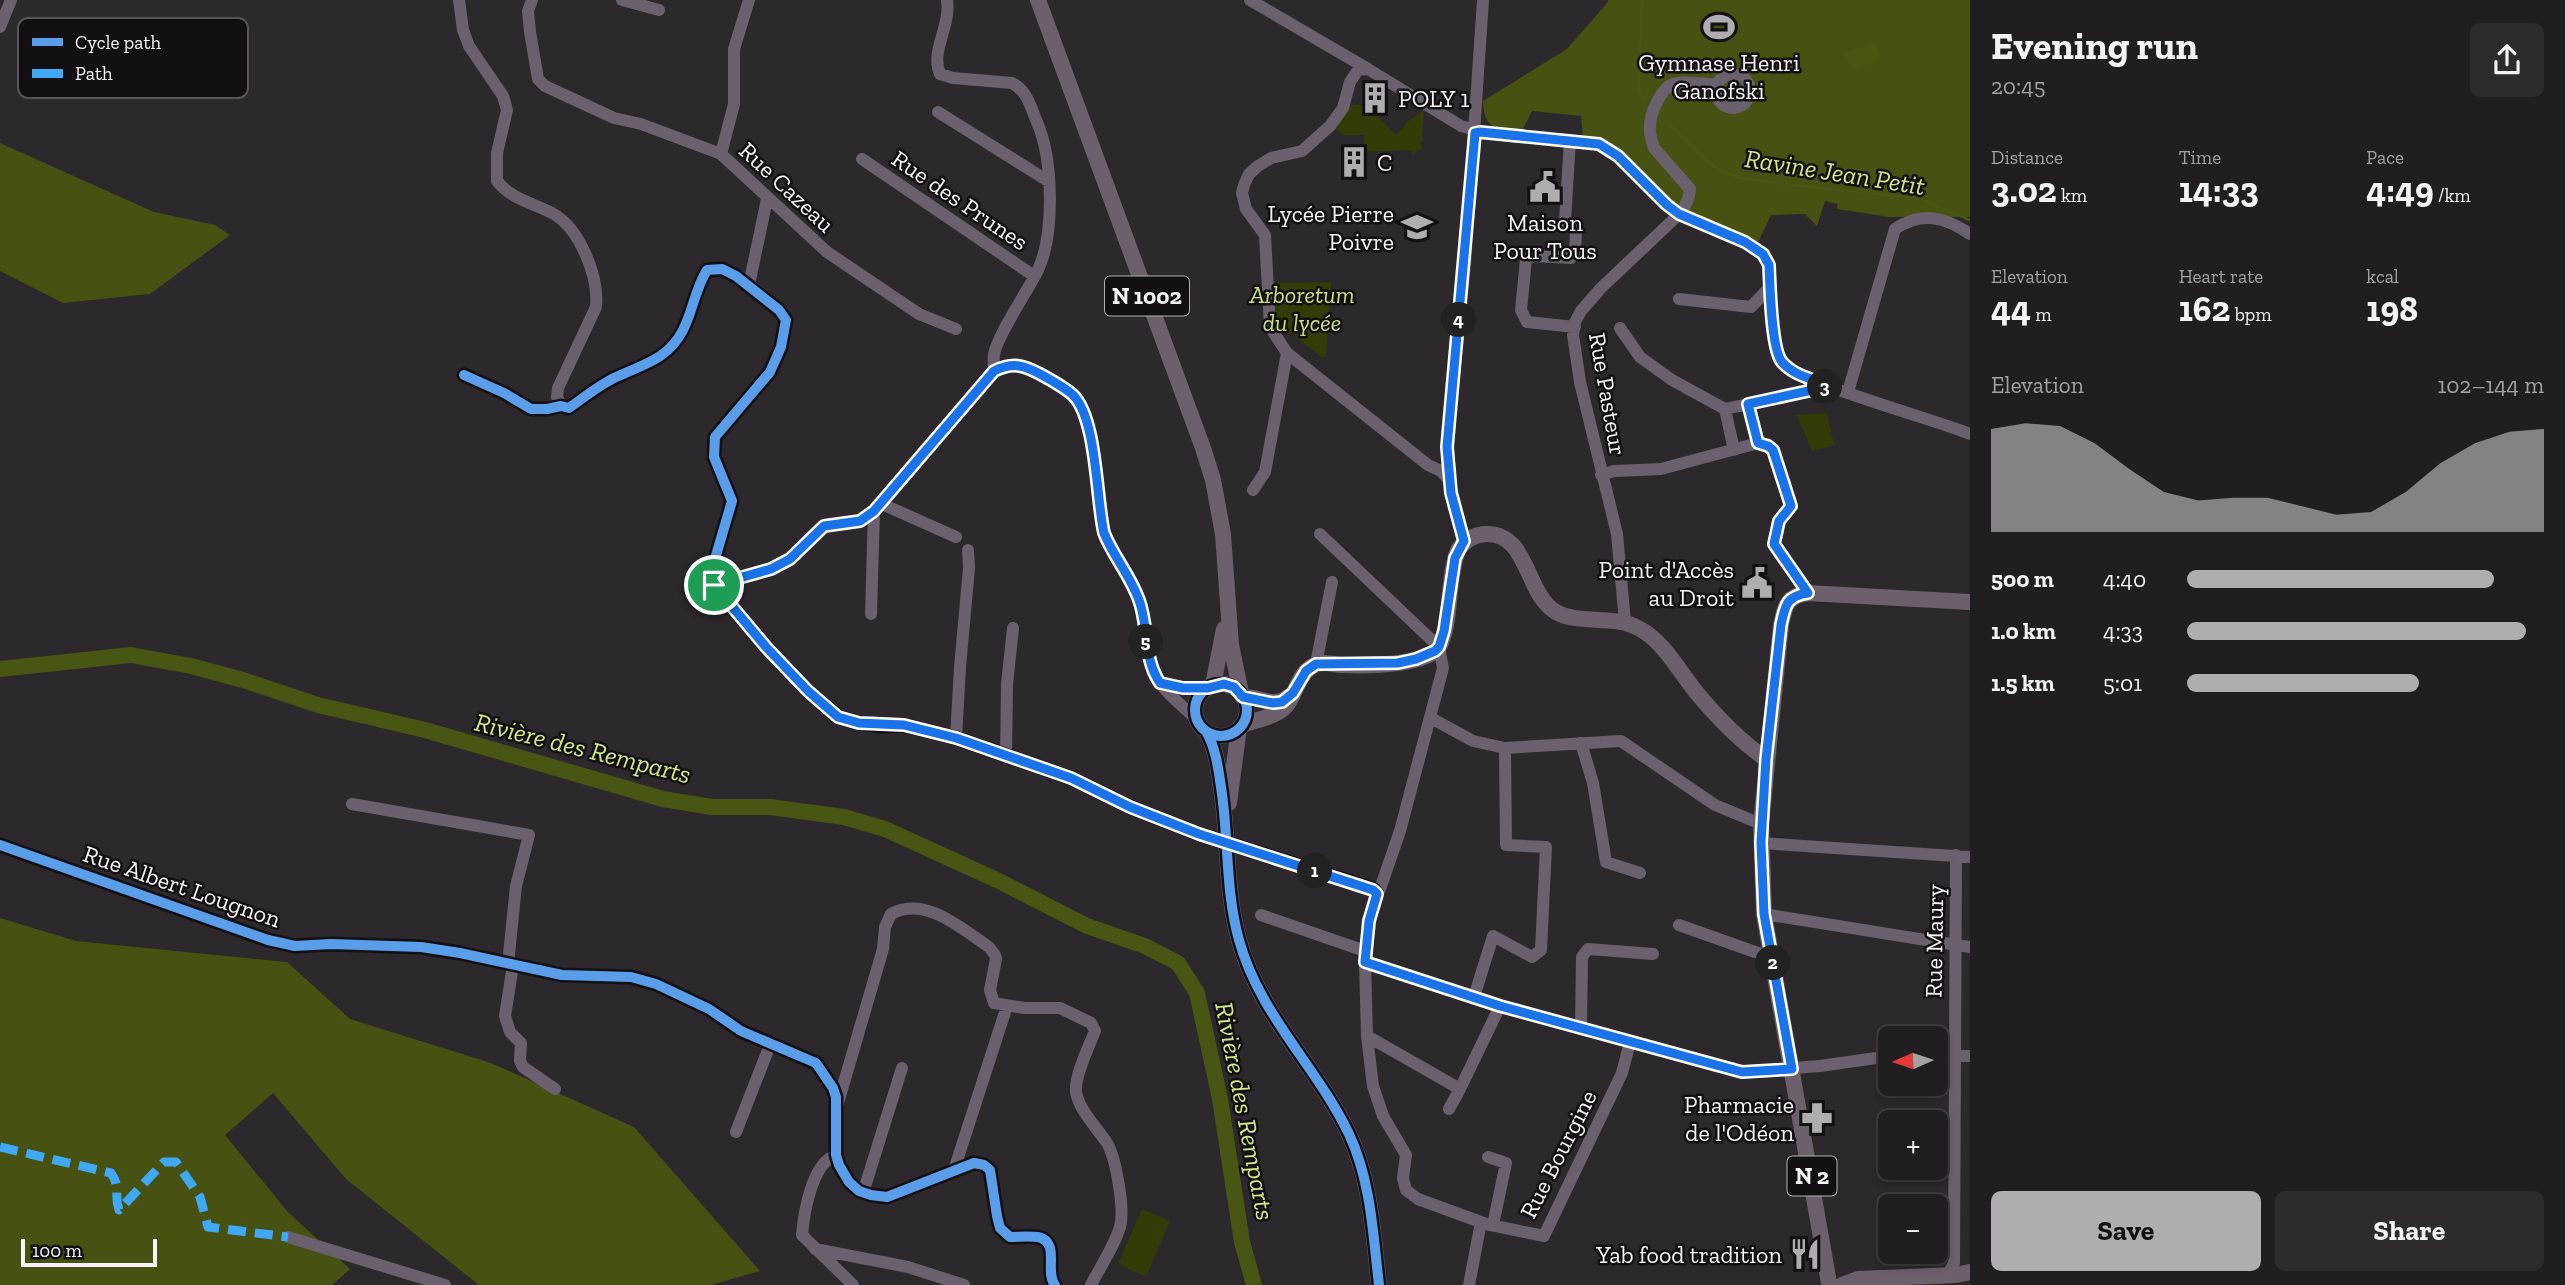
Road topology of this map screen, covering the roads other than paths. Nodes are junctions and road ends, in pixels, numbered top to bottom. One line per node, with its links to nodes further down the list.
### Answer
1 (11, 0): 11 (street)
2 (459, 0): 36 (street)
3 (532, 0): 17 (street, Rue Cazeau)
4 (622, 0): 10 (street)
5 (749, 0): 17 (street)
6 (947, 0): 19 (street, Rue des Prunes)
7 (1038, 0): 52 (main road, N 1002)
8 (1250, 0): 12 (street)
9 (1483, 0): 15 (street)
10 (659, 10)
11 (0, 27)
12 (1368, 69): 15 (street); 30 (street)
13 (1717, 84): 21 (street)
14 (938, 112): 19 (street)
15 (1475, 131): 16 (street); 42 (street)
16 (1570, 140): 21 (street); 27 (street)
17 (721, 154): 20 (street, Rue Cazeau)
18 (862, 159): 23 (street, Rue des Prunes)
19 (1048, 181): 23 (street, Rue des Prunes)
20 (767, 199): 24 (street); 29 (street, Rue Cazeau)
21 (1679, 214): 25 (street); 27 (street, Rue Pasteur)
22 (1970, 234): 34 (street)
23 (1034, 276): 31 (street, Rue des Prunes)
24 (749, 285): 36 (street); 50 (street)
25 (1770, 287): 26 (street); 33 (street)
26 (1679, 299)
27 (1575, 327): 41 (street, Rue Pasteur)
28 (1620, 328): 37 (street)
29 (956, 329)
30 (1287, 353): 42 (street); 43 (street)
31 (994, 371): 44 (street); 59 (street)
32 (464, 375): 36 (street)
33 (1831, 386): 34 (street); 35 (street)
34 (1847, 392): 38 (street)
35 (1748, 404): 37 (street); 39 (street)
36 (561, 406)
37 (1725, 409): 40 (street)
38 (1970, 434)
39 (1758, 443): 40 (street); 51 (street)
40 (1734, 450): 41 (street)
41 (1601, 475): 55 (street, Rue Pasteur)
42 (1449, 480): 47 (street)
43 (1253, 490)
44 (878, 508): 46 (street); 50 (street); 54 (street)
45 (1320, 534): 57 (street)
46 (956, 537)
47 (1464, 541): 55 (main road); 57 (main road)
48 (968, 550): 66 (street)
49 (1332, 582): 58 (street)
50 (714, 585): 66 (street)
51 (1808, 593): 53 (main road); 70 (main road, N 2)
52 (1228, 598): 60 (main road, N 1002); 62 (main road, N 1002)
53 (1970, 602)
54 (871, 614)
55 (1625, 622): 70 (main road)
56 (1013, 628): 69 (street)
57 (1439, 647): 58 (main road); 63 (street, Rue Bourgine)
58 (1316, 664): 61 (main road)
59 (1160, 683): 60 (street); 64 (street)
60 (1210, 686): 62 (main road); 64 (main road)
61 (1293, 693): 62 (main road); 65 (main road)
62 (1242, 695): 65 (main road)
63 (1431, 718): 68 (street); 79 (street, Rue Bourgine)
64 (1201, 725): 65 (main road); 72 (main road)
65 (1241, 727): 72 (main road)
66 (956, 738): 69 (street)
67 (1581, 743): 68 (street); 73 (street); 78 (street)
68 (1505, 748): 89 (street)
69 (1006, 757): 79 (street, bridge)
70 (1766, 759): 73 (main road, N 2)
71 (352, 804): 88 (street)
72 (1227, 823): 122 (main road)
73 (1761, 824): 74 (main road, N 2)
74 (1761, 843): 76 (street); 80 (main road, N 2)
75 (0, 845): 88 (street, Rue Albert Lougnon)
76 (1956, 855): 77 (street); 83 (street, Rue Maury)
77 (1970, 856)
78 (1640, 873)
79 (1377, 894): 86 (street, Rue Bourgine)
80 (1764, 914): 83 (street); 87 (main road, N 2)
81 (1261, 915): 86 (street)
82 (1679, 925): 87 (street)
83 (1956, 944): 84 (street); 97 (street, Rue Maury)
84 (1970, 947)
85 (1653, 954): 92 (street)
86 (1365, 957): 89 (street); 93 (street, Rue Bourgine)
87 (1772, 958): 101 (main road, N 2)
88 (510, 964): 95 (street, Rue Albert Lougnon); 102 (street)
89 (1474, 997): 91 (street)
90 (1007, 1006): 104 (street); 109 (street); 121 (street)
91 (1500, 1006): 92 (street); 103 (street)
92 (1581, 1028): 94 (street)
93 (1367, 1037): 103 (street); 111 (street, Rue Bourgine)
94 (1630, 1042): 101 (street); 111 (street, Rue Bourgine)
95 (770, 1045): 104 (street, Rue Albert Lougnon); 106 (street)
96 (1948, 1055): 97 (street)
97 (1954, 1055): 98 (street); 115 (street, Rue Maury)
98 (1970, 1056)
99 (1878, 1058): 101 (street)
100 (902, 1068): 110 (street)
101 (1792, 1069): 117 (main road, N 2)
102 (555, 1089)
103 (1460, 1089): 105 (street)
104 (837, 1106): 107 (street, Rue Albert Lougnon)
105 (1449, 1109)
106 (736, 1132)
107 (836, 1155): 110 (street); 113 (street)
108 (1488, 1157): 111 (street)
109 (954, 1170): 110 (street); 116 (street)
110 (863, 1193)
111 (1487, 1224): 123 (street)
112 (288, 1237): 118 (street)
113 (814, 1249): 119 (street); 120 (street)
114 (1970, 1272): 115 (main road, N 2)
115 (1947, 1276): 117 (main road, N 2)
116 (1053, 1284)
117 (1833, 1284)
118 (445, 1285)
119 (852, 1285)
120 (964, 1285)
121 (1091, 1285)
122 (1379, 1285)
123 (1469, 1285)

